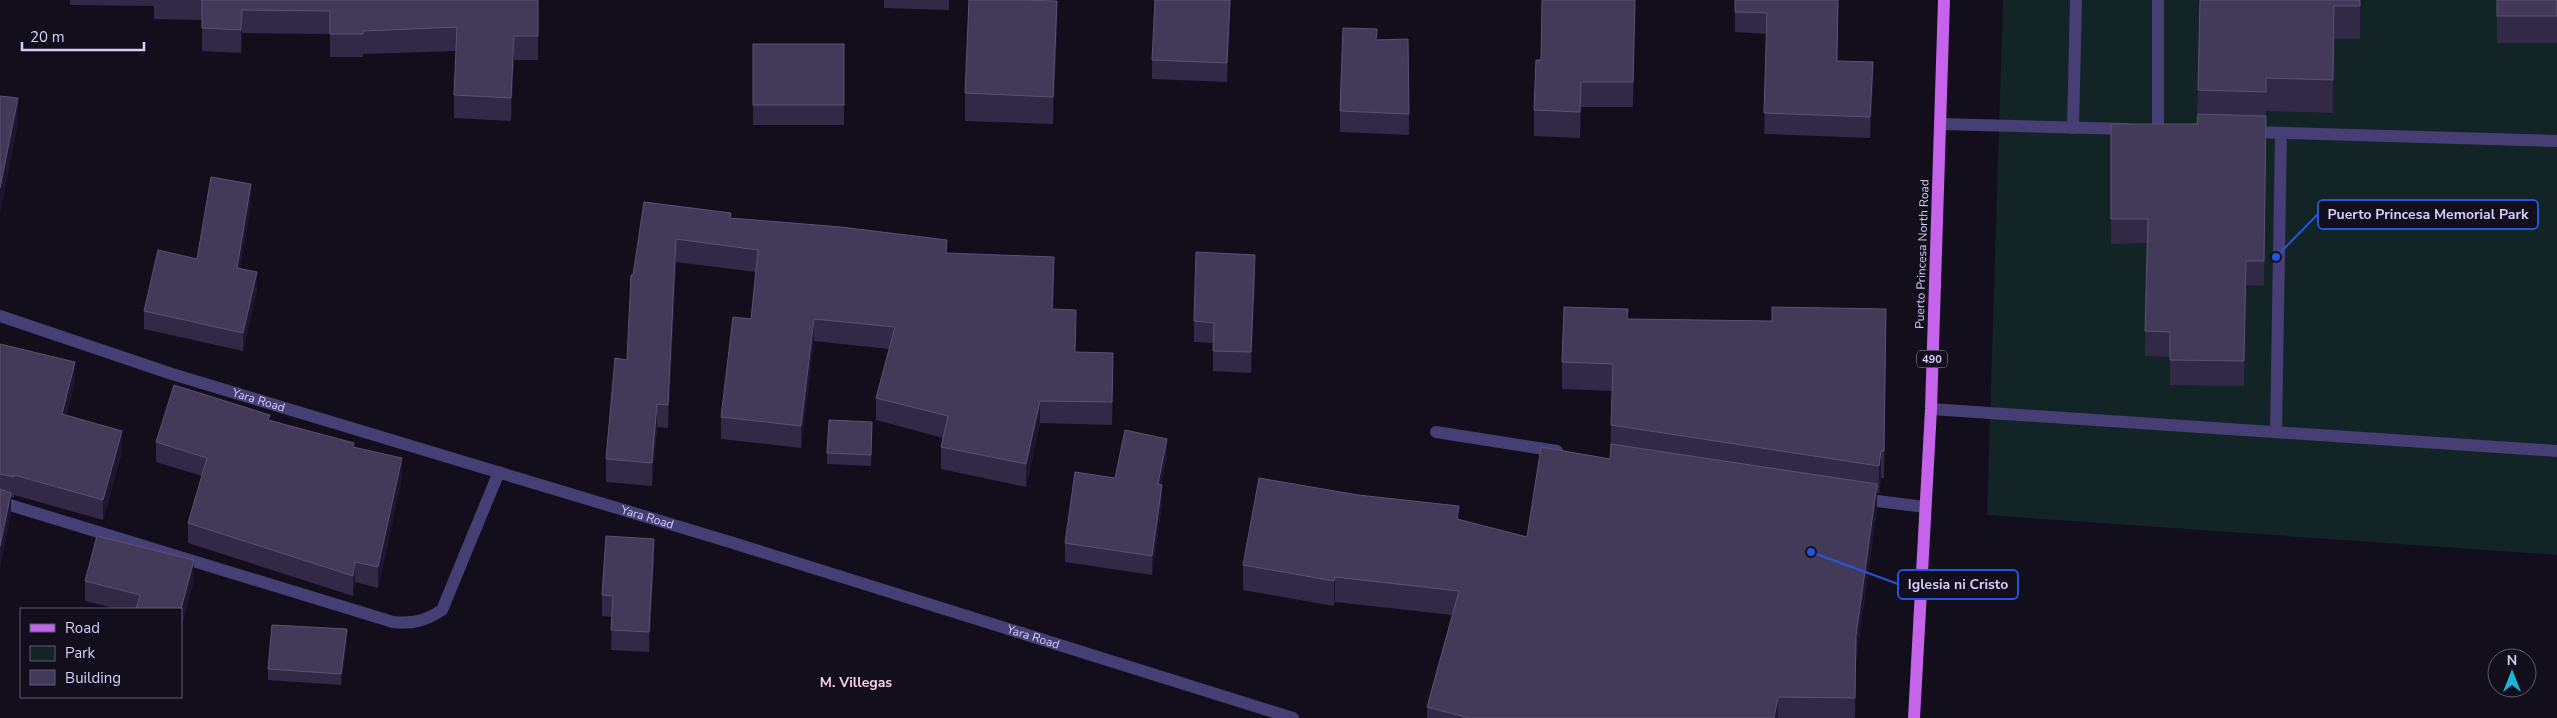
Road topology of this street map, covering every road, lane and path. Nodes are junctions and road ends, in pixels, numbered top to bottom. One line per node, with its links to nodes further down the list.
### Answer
1 (1944, 0): 4 (main road, Puerto Princesa North Road / 490)
2 (2076, 0): 5 (street)
3 (2158, 0): 5 (street)
4 (1940, 124): 5 (street); 10 (main road, Puerto Princesa North Road / 490)
5 (2073, 128)
6 (2234, 132): 7 (street)
7 (2281, 133): 8 (street); 12 (street)
8 (2557, 141)
9 (0, 316): 15 (street, Yara Road)
10 (1931, 409): 12 (street); 18 (main road, Puerto Princesa North Road / 490)
11 (1436, 432): 14 (street)
12 (2276, 432): 13 (street)
13 (2557, 451)
14 (1572, 453)
15 (499, 472): 17 (street); 19 (street, Yara Road)
16 (1848, 498): 18 (street)
17 (0, 502)
18 (1925, 506): 20 (main road, Puerto Princesa North Road / 490)
19 (1293, 718)
20 (1914, 718)

